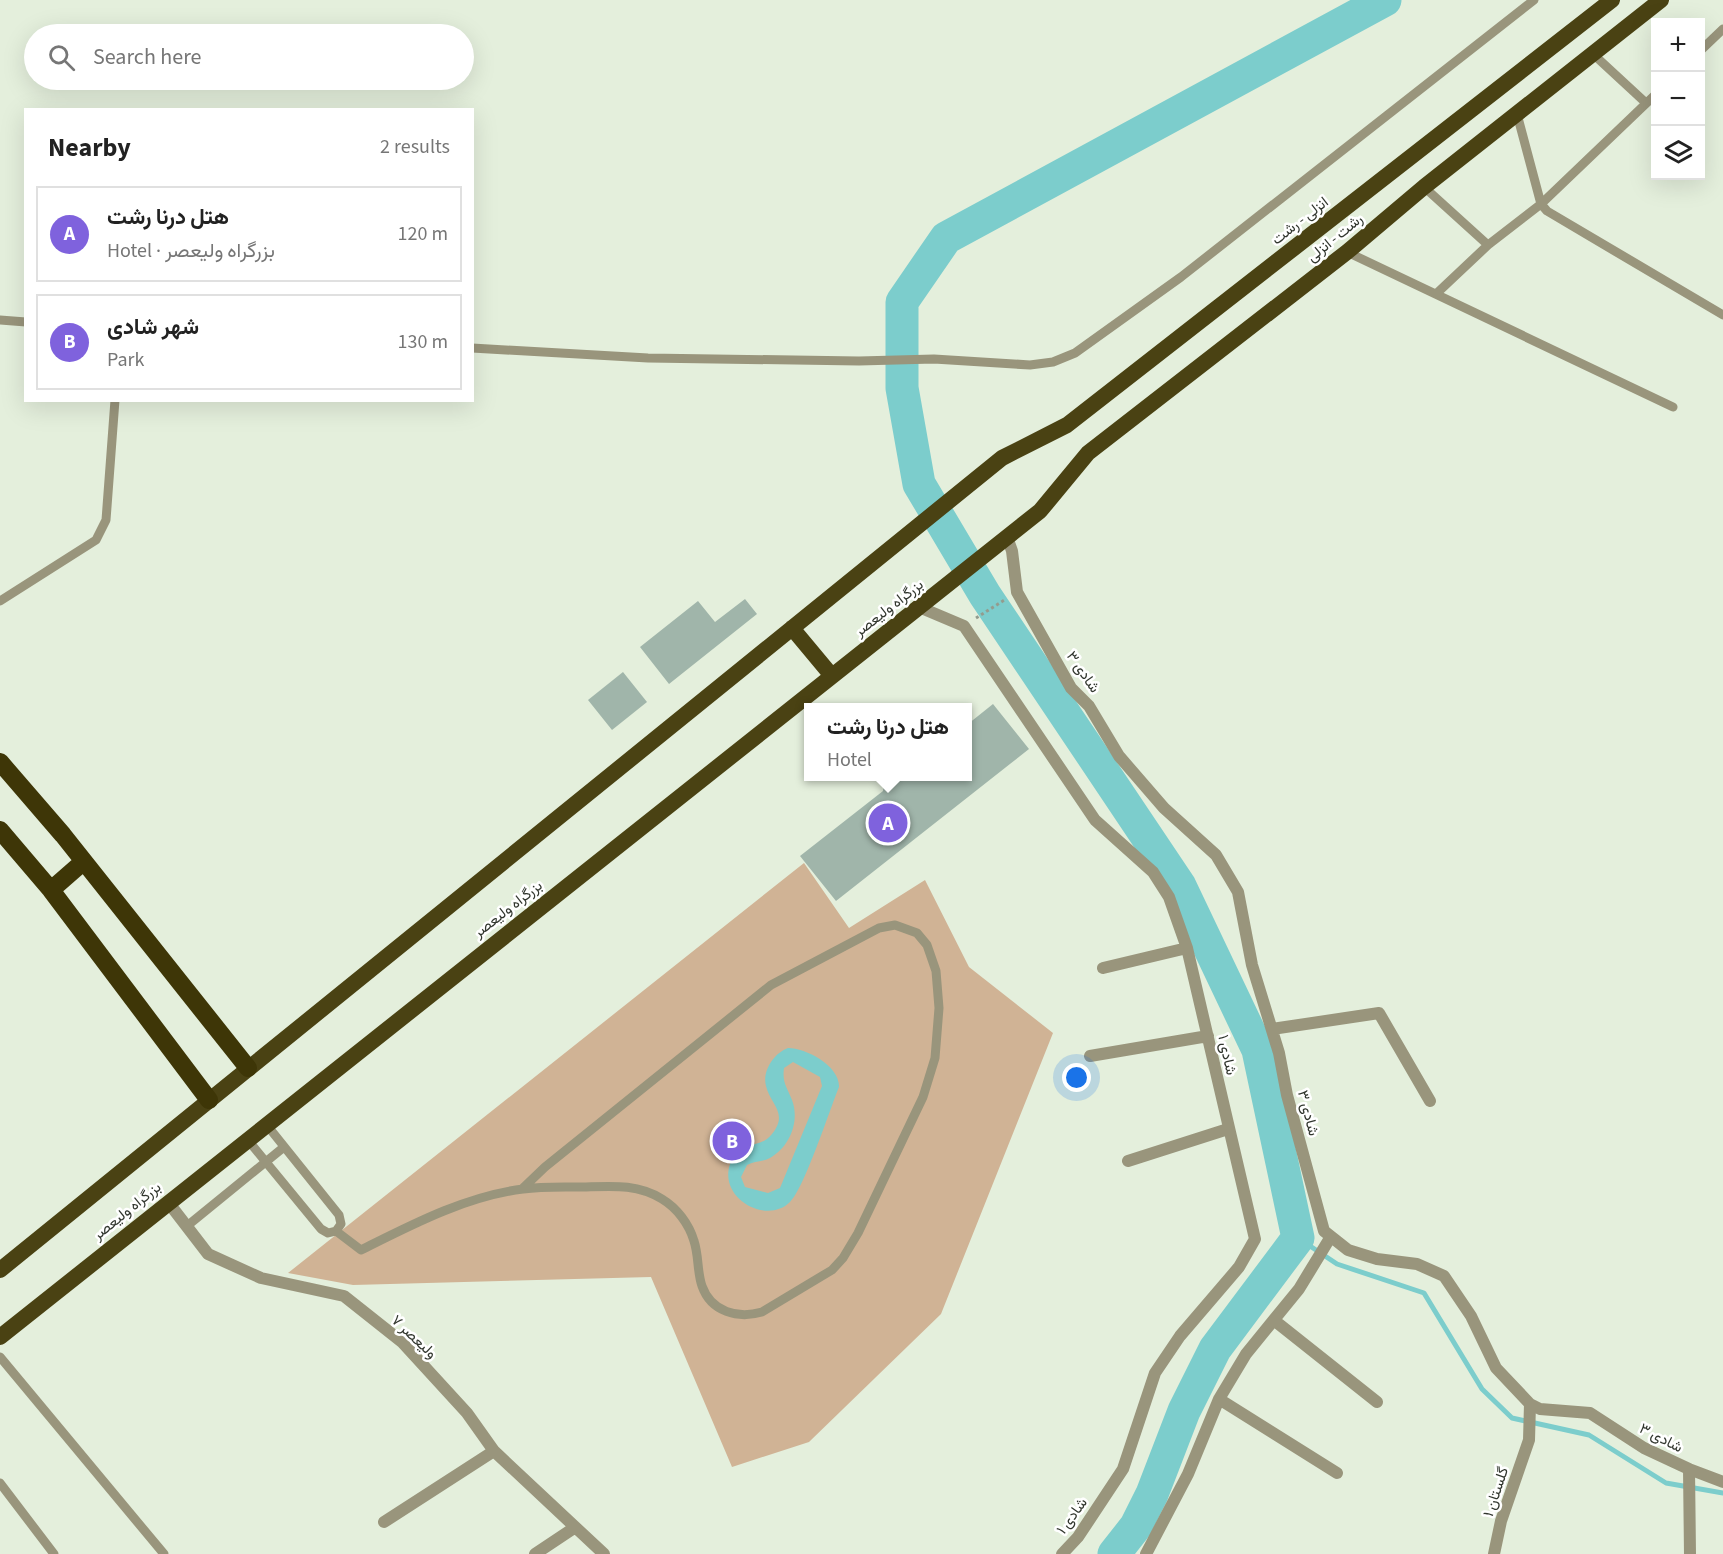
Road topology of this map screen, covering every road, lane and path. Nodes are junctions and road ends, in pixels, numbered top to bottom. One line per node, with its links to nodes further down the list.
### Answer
1 (1534, 0): 18 (lane)
2 (1612, 0): 27 (highway, انزلی - رشت)
3 (1661, 0): 6 (highway, رشت - انزلی)
4 (1723, 29): 5 (lane)
5 (1705, 47)
6 (1593, 54): 8 (lane); 9 (highway, رشت - انزلی)
7 (1651, 98): 8 (lane)
8 (1646, 103): 11 (lane)
9 (1517, 114): 10 (highway, رشت - انزلی); 11 (lane)
10 (1424, 187): 12 (lane); 13 (highway, رشت - انزلی)
11 (1540, 204): 12 (lane); 15 (lane)
12 (1488, 245): 14 (lane)
13 (1347, 252): 14 (lane); 21 (highway, رشت - انزلی)
14 (1436, 294): 20 (lane)
15 (1723, 315)
16 (0, 320): 17 (lane)
17 (24, 322)
18 (474, 348)
19 (115, 402): 24 (lane)
20 (1673, 406)
21 (1040, 511): 22 (highway, بزرگراه ولیعصر)
22 (1004, 540): 23 (street, شادی ۳); 25 (highway, بزرگراه ولیعصر)
23 (1017, 592): 26 (path); 35 (street, شادی ۳)
24 (0, 601)
25 (924, 603): 26 (street); 28 (highway, بزرگراه ولیعصر)
26 (964, 626): 33 (street, شادی ۱)
27 (792, 628): 28 (highway); 38 (highway)
28 (831, 676): 41 (highway, بزرگراه ولیعصر)
29 (4, 773): 31 (highway)
30 (0, 830): 32 (highway)
31 (83, 862): 32 (highway); 38 (highway)
32 (51, 890): 39 (highway)
33 (1187, 948): 34 (street); 36 (street, شادی ۱)
34 (1103, 968)
35 (1272, 1029): 40 (street); 51 (street, شادی ۳)
36 (1208, 1036): 37 (street); 42 (street, شادی ۱)
37 (1090, 1056)
38 (248, 1068): 39 (highway)
39 (209, 1100): 52 (highway)
40 (1430, 1101)
41 (266, 1124): 43 (highway, بزرگراه ولیعصر); 44 (lane)
42 (1228, 1129): 45 (street); 70 (street, شادی ۱)
43 (247, 1139): 46 (lane); 48 (highway, بزرگراه ولیعصر)
44 (284, 1147): 46 (lane); 50 (lane)
45 (1128, 1161)
46 (266, 1162): 49 (lane); 50 (lane)
47 (522, 1189): 47 (lane); 50 (lane)
48 (168, 1202): 49 (street, ولیعصر ۷); 54 (highway, بزرگراه ولیعصر)
49 (187, 1226): 59 (street, ولیعصر ۷)
50 (336, 1231)
51 (1330, 1238): 53 (street); 58 (street)
52 (0, 1269)
53 (1275, 1320): 56 (street); 57 (street)
54 (0, 1337)
55 (0, 1357): 67 (lane)
56 (1218, 1400): 60 (street); 71 (street)
57 (1377, 1402)
58 (1530, 1404): 61 (street, شادی ۳); 72 (street, گلستان ۱)
59 (494, 1451): 64 (street); 65 (street, ولیعصر ۷)
60 (1337, 1473)
61 (1689, 1474): 62 (street, شادی ۳); 73 (street)
62 (1723, 1482)
63 (0, 1483): 66 (lane)
64 (384, 1522)
65 (574, 1528): 68 (street); 69 (street, ولیعصر ۷)
66 (54, 1554)
67 (164, 1554)
68 (535, 1554)
69 (604, 1554)
70 (1062, 1554)
71 (1146, 1554)
72 (1494, 1554)
73 (1690, 1554)

